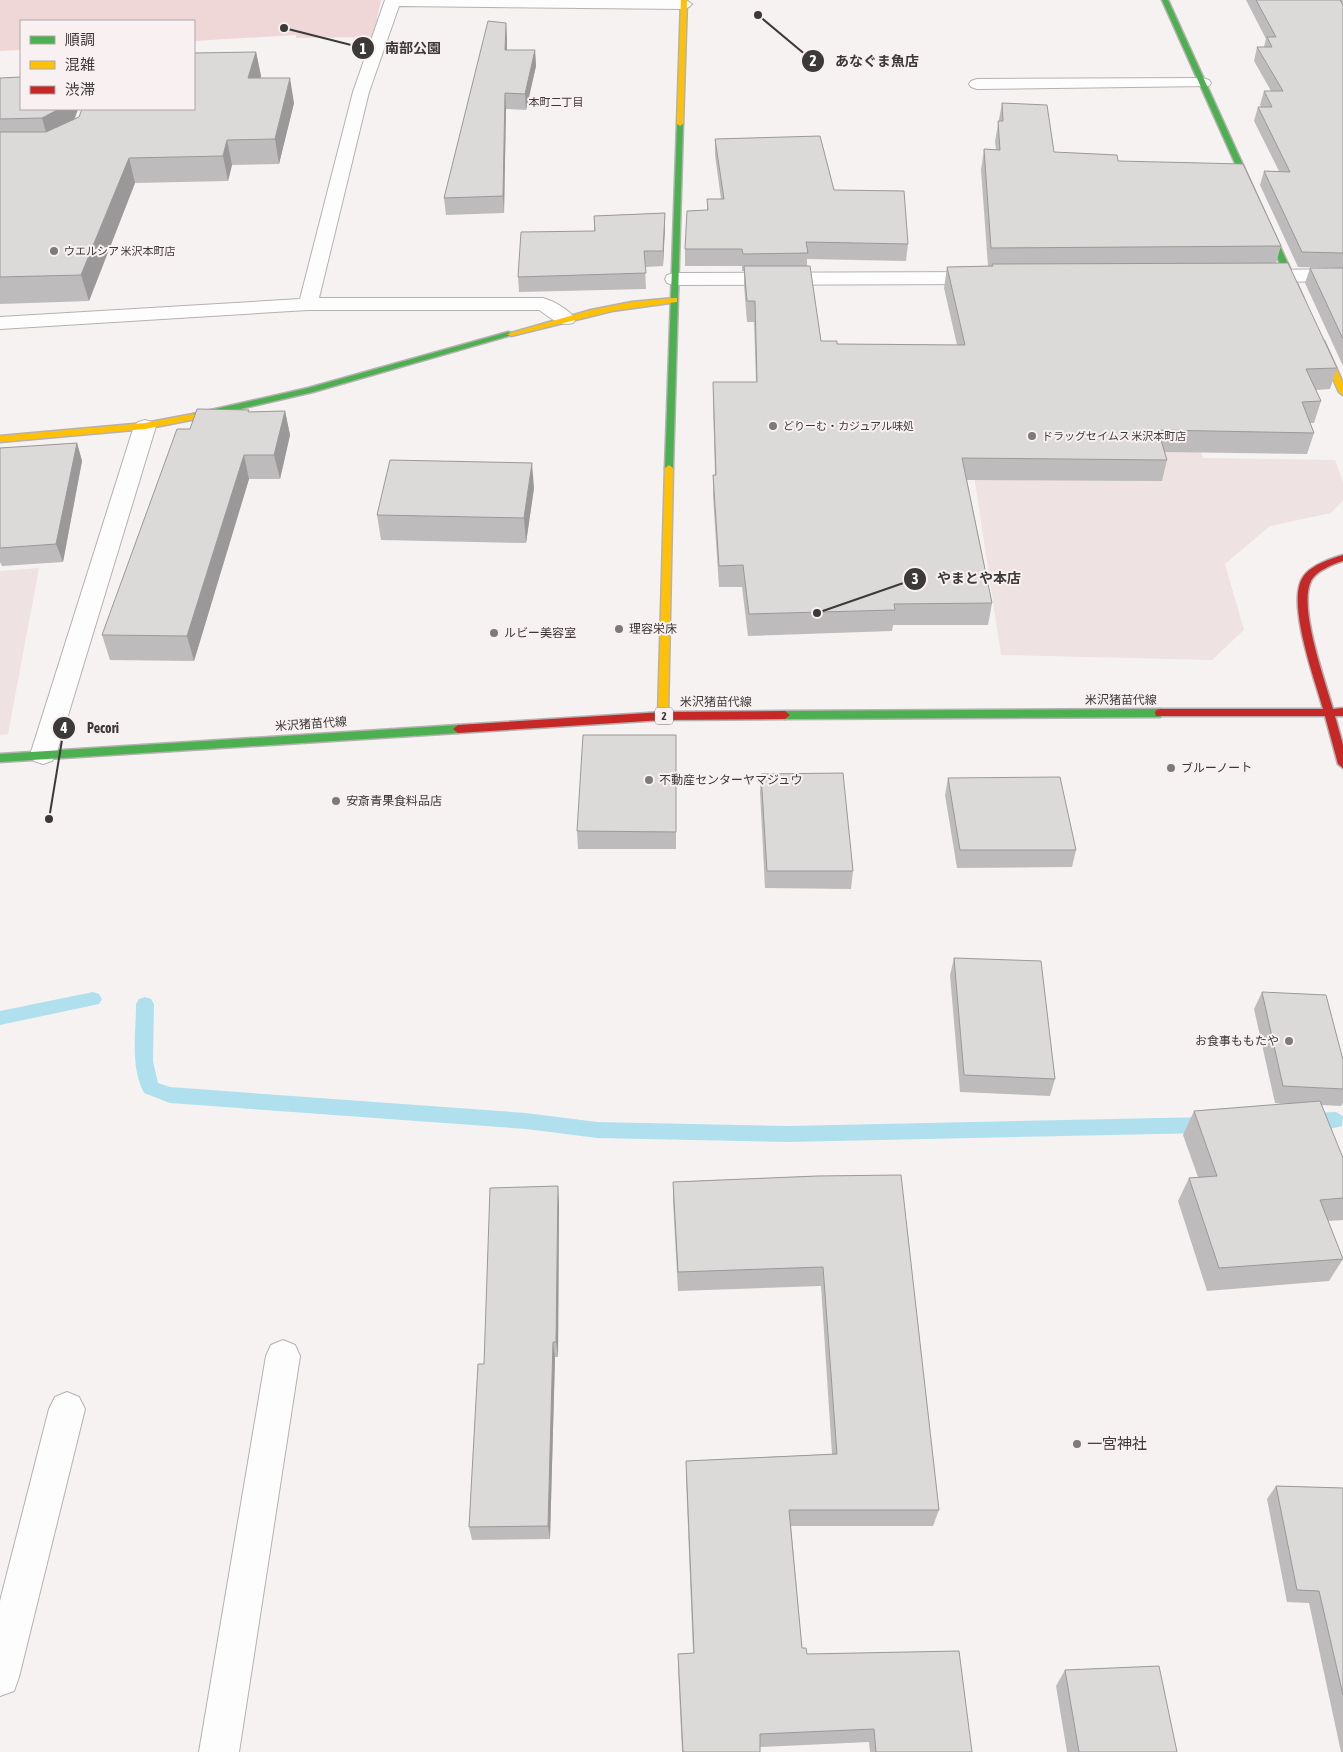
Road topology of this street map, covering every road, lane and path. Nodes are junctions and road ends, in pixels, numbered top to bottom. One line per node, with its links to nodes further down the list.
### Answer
1 (1165, 0): 4 (street)
2 (393, 1): 3 (street); 12 (street)
3 (684, 2): 10 (street)
4 (1203, 83): 5 (street); 8 (street)
5 (978, 84)
6 (1343, 275): 8 (street)
7 (1240, 276): 8 (street)
8 (1290, 276): 13 (street)
9 (1002, 278): 10 (street)
10 (674, 279): 11 (street)
11 (674, 300): 14 (street); 23 (street)
12 (308, 304): 14 (street); 15 (street)
13 (1306, 312)
14 (566, 320): 18 (street)
15 (0, 323)
16 (1314, 329): 17 (street)
17 (1343, 392)
18 (145, 426): 19 (street); 24 (street)
19 (0, 439)
20 (1343, 558): 21 (street)
21 (1330, 712): 22 (street, 米沢猪苗代線 / 2); 23 (street, 米沢猪苗代線 / 2); 26 (street)
22 (1343, 712)
23 (663, 716): 24 (street, 米沢猪苗代線 / 2)
24 (43, 755): 25 (street, 米沢猪苗代線 / 2)
25 (0, 758)
26 (1343, 764)
27 (283, 1356): 30 (street)
28 (68, 1408): 29 (street)
29 (0, 1677)
30 (219, 1752)

